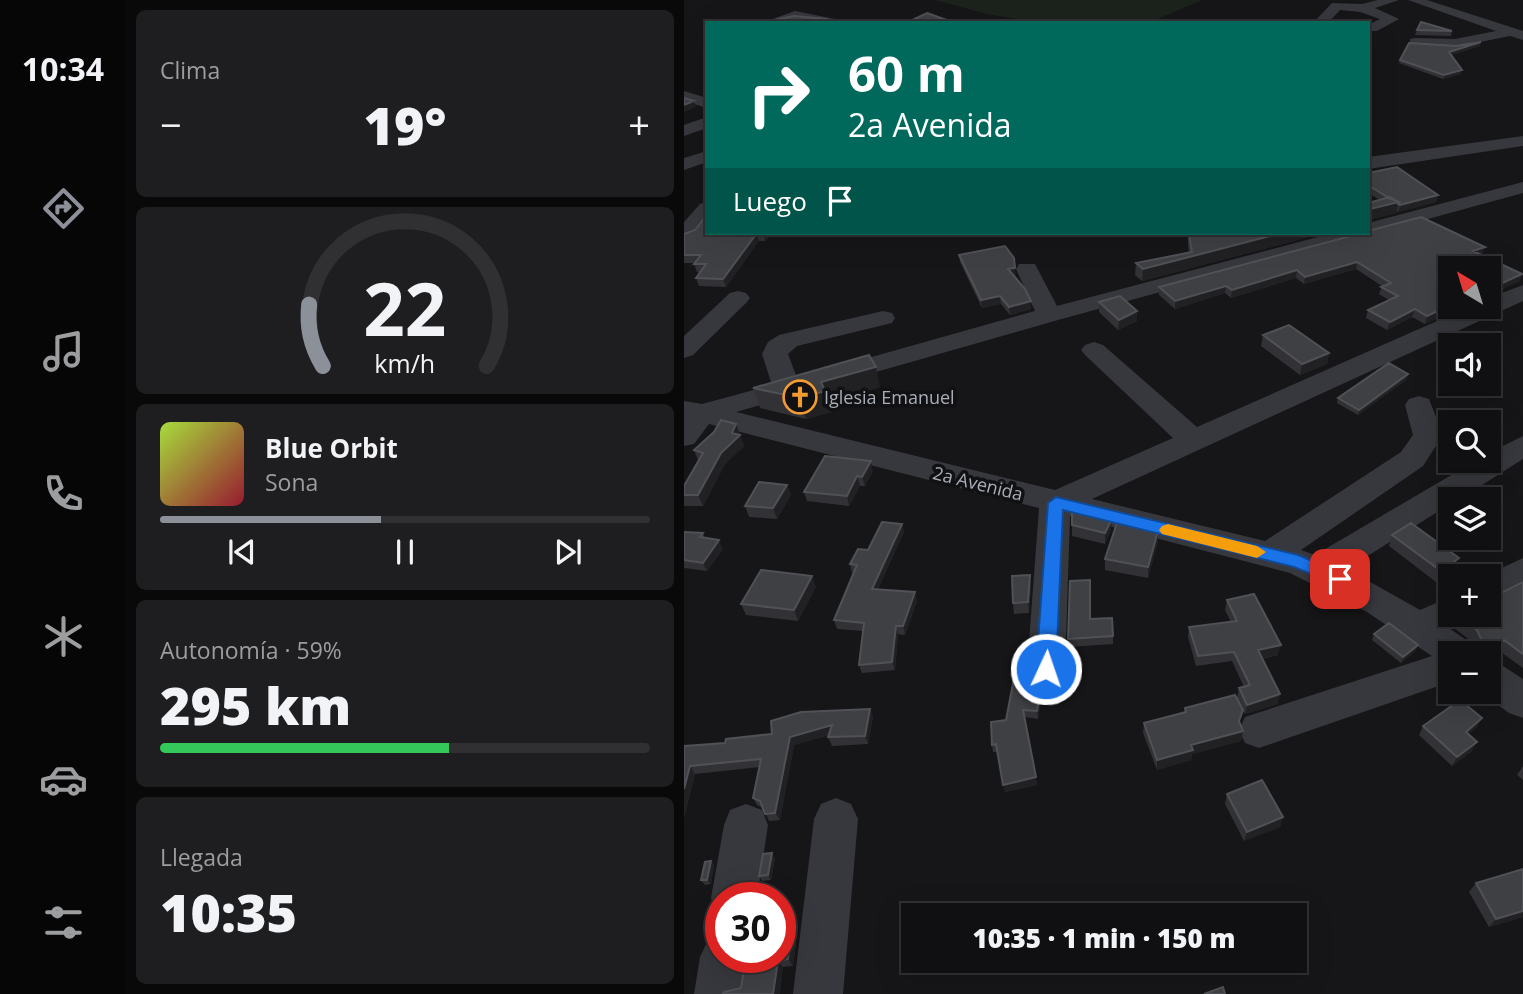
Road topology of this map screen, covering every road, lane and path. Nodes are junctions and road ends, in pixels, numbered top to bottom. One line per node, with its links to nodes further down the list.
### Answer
1 (1393, 0): 3 (street)
2 (1414, 0): 8 (street)
3 (1362, 8): 6 (street); 7 (street)
4 (775, 21): 5 (street)
5 (825, 21)
6 (1322, 21)
7 (1372, 28)
8 (1515, 35): 9 (street)
9 (1455, 38): 10 (street); 11 (street)
10 (1415, 43)
11 (1439, 59)
12 (684, 96): 13 (street)
13 (705, 102)
14 (705, 123): 15 (street)
15 (684, 131)
16 (1523, 141): 18 (street)
17 (705, 157): 19 (street)
18 (1370, 163)
19 (684, 164)
20 (1521, 187): 24 (street)
21 (684, 198): 22 (street)
22 (705, 202)
23 (705, 210): 26 (street)
24 (1370, 229)
25 (1349, 235): 30 (street)
26 (684, 236)
27 (1027, 269): 30 (street)
28 (1523, 292): 37 (street)
29 (738, 298): 32 (street)
30 (1049, 315): 34 (street)
31 (883, 318): 34 (street)
32 (684, 350)
33 (1094, 350): 37 (street)
34 (787, 388): 36 (street)
35 (1419, 405): 40 (street)
36 (690, 420): 39 (street, 2a Avenida)
37 (1193, 440): 39 (street)
38 (1523, 446): 41 (street)
39 (1056, 503): 40 (street, 2a Avenida); 46 (street)
40 (1270, 555): 41 (street, 2a Avenida)
41 (1318, 570): 44 (street, 2a Avenida)
42 (1523, 571): 43 (street)
43 (1501, 583)
44 (1435, 619): 45 (street, 2a Avenida)
45 (1449, 641)
46 (1046, 669)
47 (1438, 670): 50 (street)
48 (1501, 685): 49 (street)
49 (1523, 701)
50 (1259, 730)
51 (836, 819): 56 (street)
52 (746, 825): 53 (street)
53 (737, 882)
54 (722, 973): 55 (street)
55 (719, 994)
56 (818, 994)

